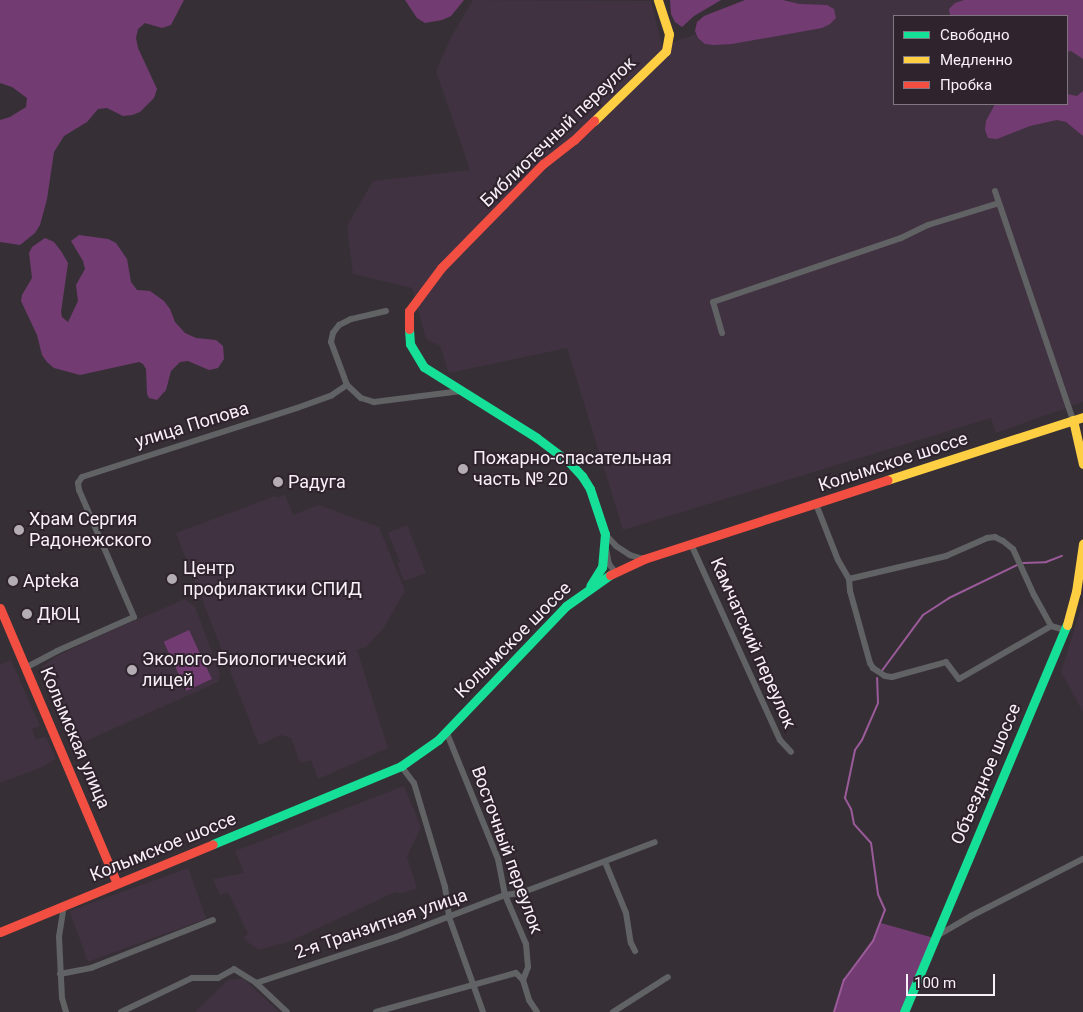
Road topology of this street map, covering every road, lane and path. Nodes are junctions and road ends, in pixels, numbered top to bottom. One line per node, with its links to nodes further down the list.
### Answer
1 (658, 0): 7 (main road, Библиотечный переулок)
2 (995, 191): 3 (street)
3 (999, 203): 5 (street); 9 (street)
4 (386, 311): 6 (street)
5 (722, 333)
6 (347, 385): 7 (street); 24 (street, улица Попова)
7 (465, 391): 12 (main road, Библиотечный переулок)
8 (1083, 417): 9 (main road, Колымское шоссе)
9 (1072, 420): 10 (main road); 11 (main road, Колымское шоссе)
10 (1083, 464)
11 (816, 504): 13 (main road, Колымское шоссе); 19 (street)
12 (605, 534): 15 (street, Библиотечный переулок); 16 (main road, Библиотечный переулок)
13 (692, 544): 17 (main road, Колымское шоссе); 26 (street, Камчатский переулок)
14 (1083, 544): 23 (main road, Объездное шоссе)
15 (616, 546): 17 (street, Библиотечный переулок); 18 (street)
16 (605, 548): 18 (street); 20 (main road, Библиотечный переулок)
17 (644, 559): 18 (main road, Колымское шоссе)
18 (617, 571): 20 (main road, Колымское шоссе)
19 (848, 579): 22 (street); 22 (street)
20 (589, 588): 25 (main road, Колымское шоссе)
21 (0, 608): 24 (main road, Колымская улица)
22 (1051, 626): 23 (street)
23 (1065, 630): 37 (main road, Объездное шоссе)
24 (26, 667): 31 (main road, Колымская улица)
25 (446, 732): 27 (main road, Колымское шоссе); 32 (street, Восточный переулок)
26 (791, 752)
27 (401, 766): 31 (main road, Колымское шоссе); 34 (street)
28 (655, 842): 30 (street, 2-я Транзитная улица)
29 (1083, 859): 37 (street)
30 (605, 862): 32 (street, 2-я Транзитная улица); 38 (street)
31 (117, 883): 33 (main road, Колымское шоссе)
32 (505, 895): 34 (street, 2-я Транзитная улица); 41 (street, Восточный переулок)
33 (64, 905): 36 (main road, Колымское шоссе); 39 (street)
34 (449, 917): 42 (street, 2-я Транзитная улица); 43 (street)
35 (213, 920): 39 (street)
36 (0, 932)
37 (934, 938): 51 (main road, Объездное шоссе)
38 (635, 951)
39 (60, 974): 44 (street)
40 (668, 977): 50 (street)
41 (523, 980): 43 (street); 49 (street)
42 (256, 982): 45 (street); 46 (street)
43 (473, 984): 47 (street); 48 (street)
44 (66, 1012)
45 (121, 1012)
46 (287, 1012)
47 (376, 1012)
48 (483, 1012)
49 (537, 1012)
50 (613, 1012)
51 (904, 1012)

